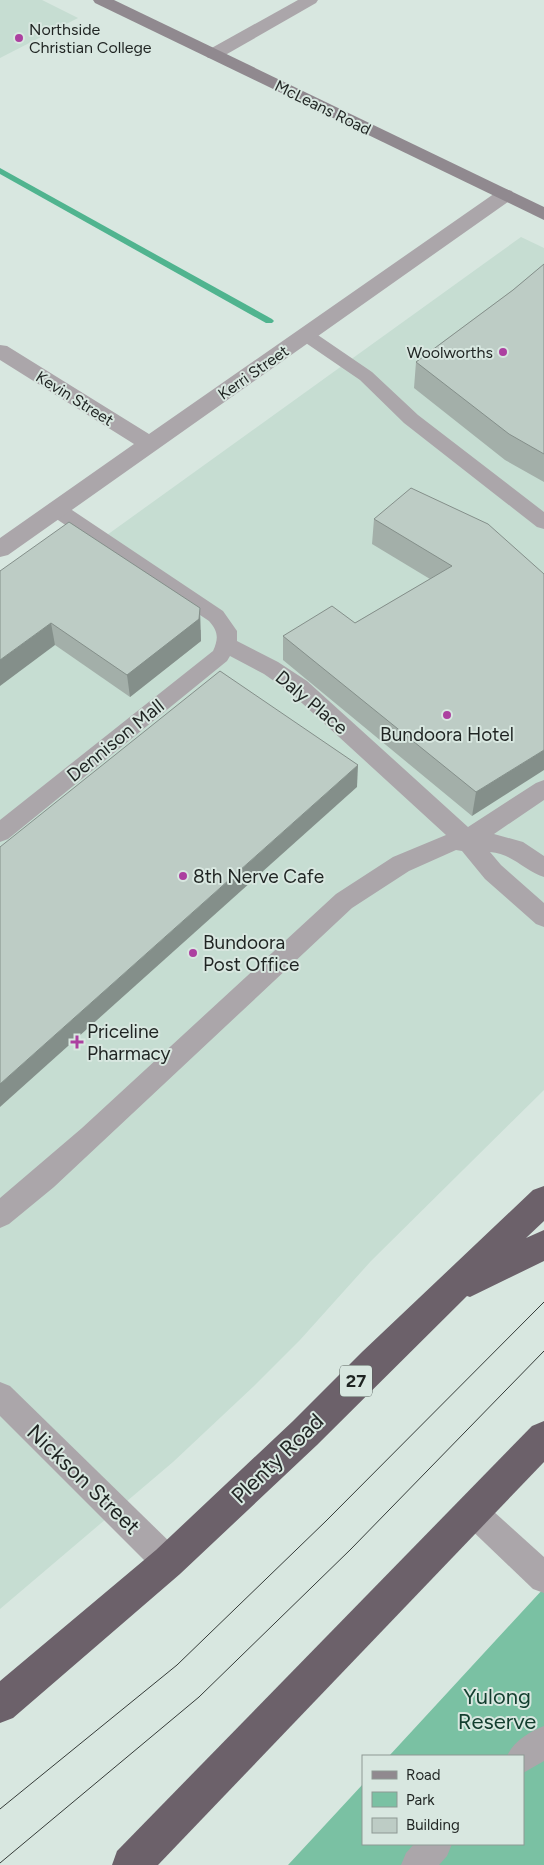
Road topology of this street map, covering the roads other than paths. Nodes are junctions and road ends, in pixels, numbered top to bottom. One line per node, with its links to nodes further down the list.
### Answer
1 (101, 0): 3 (street, McLeans Road)
2 (310, 0): 3 (street)
3 (214, 54): 4 (street, McLeans Road)
4 (505, 195): 5 (street, McLeans Road); 6 (street, Kerri Street)
5 (544, 214)
6 (306, 335): 8 (street, Kerri Street); 10 (lane)
7 (0, 351): 8 (street, Kevin Street)
8 (150, 444): 9 (street, Kerri Street)
9 (56, 509): 11 (street, Kerri Street); 12 (lane)
10 (544, 522)
11 (0, 549)
12 (227, 645): 14 (lane, Dennison Mall); 15 (lane, Daly Place)
13 (544, 789): 15 (lane)
14 (0, 833)
15 (467, 840): 16 (lane); 17 (lane, Daly Place); 19 (lane)
16 (544, 868)
17 (544, 917)
18 (544, 1200): 21 (highway, Plenty Road / 27)
19 (0, 1215)
20 (544, 1245): 21 (highway)
21 (447, 1293): 25 (highway, Plenty Road / 27)
22 (0, 1396): 25 (lane, Nickson Street)
23 (544, 1438): 24 (highway)
24 (472, 1511): 26 (lane); 31 (highway)
25 (168, 1562): 27 (highway, Plenty Road / 27)
26 (544, 1578)
27 (0, 1706)
28 (544, 1742): 29 (lane)
29 (524, 1756)
30 (433, 1845): 32 (lane)
31 (131, 1865)
32 (418, 1865)

